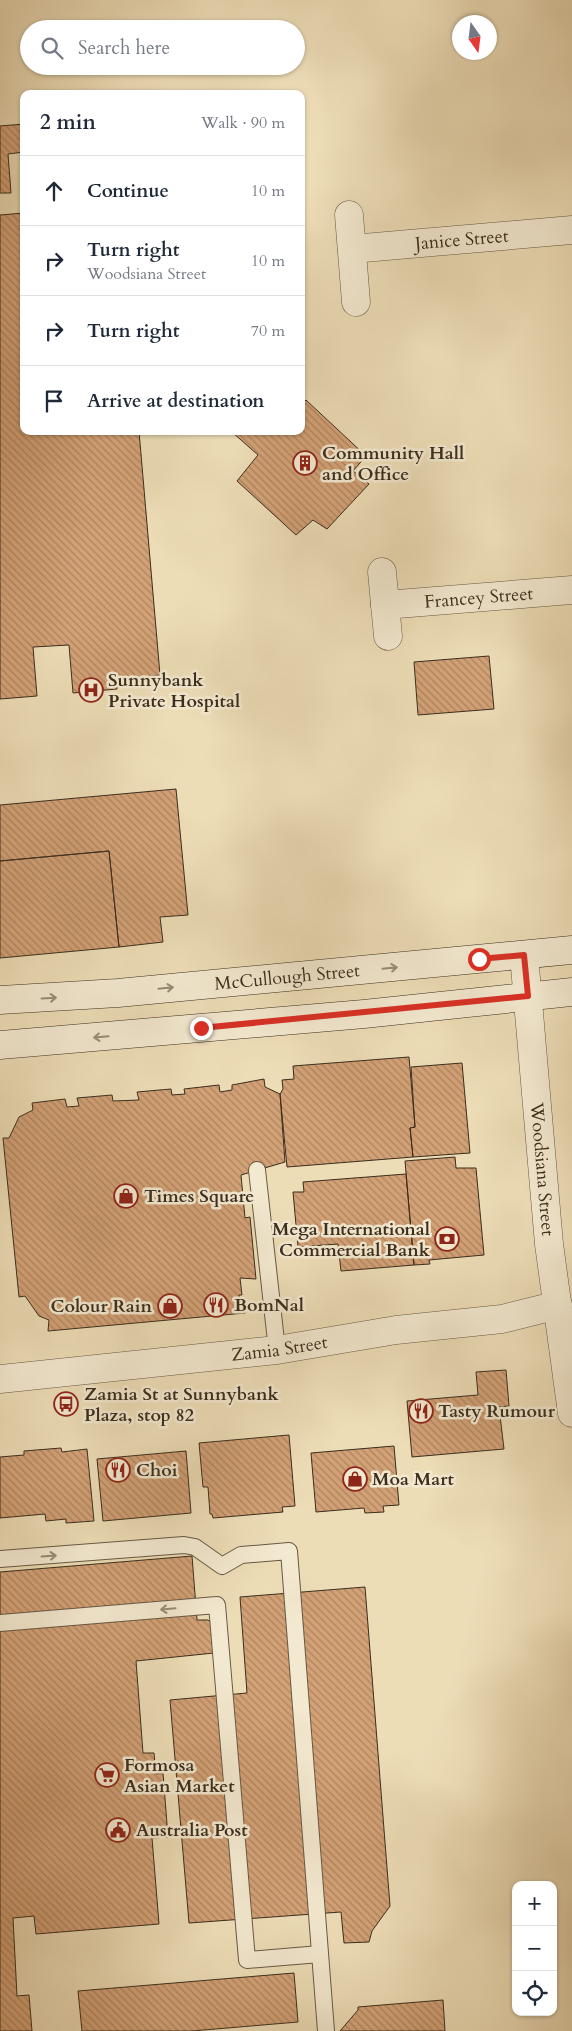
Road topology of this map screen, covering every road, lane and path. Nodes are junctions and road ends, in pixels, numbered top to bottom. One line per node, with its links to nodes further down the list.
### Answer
1 (349, 215): 3 (street)
2 (572, 230): 3 (street, Janice Street)
3 (352, 249): 4 (street)
4 (356, 302)
5 (382, 572): 7 (street)
6 (572, 590): 7 (street, Francey Street)
7 (385, 605): 8 (street)
8 (388, 636)
9 (572, 950): 10 (street, McCullough Street)
10 (524, 955): 12 (street, Woodsiana Street); 13 (street, McCullough Street, one-way to 10)
11 (572, 992): 12 (street)
12 (528, 996): 14 (street, one-way to 14); 16 (street, Woodsiana Street)
13 (0, 1000)
14 (0, 1045)
15 (258, 1170): 17 (lane)
16 (558, 1306): 17 (street, Zamia Street); 19 (street, Woodsiana Street)
17 (277, 1350): 18 (street, Zamia Street)
18 (0, 1379)
19 (572, 1413)
20 (0, 1560): 22 (lane, one-way to 22)
21 (0, 1622): 22 (lane, one-way to 21)
22 (320, 1954): 23 (lane)
23 (326, 2031)

